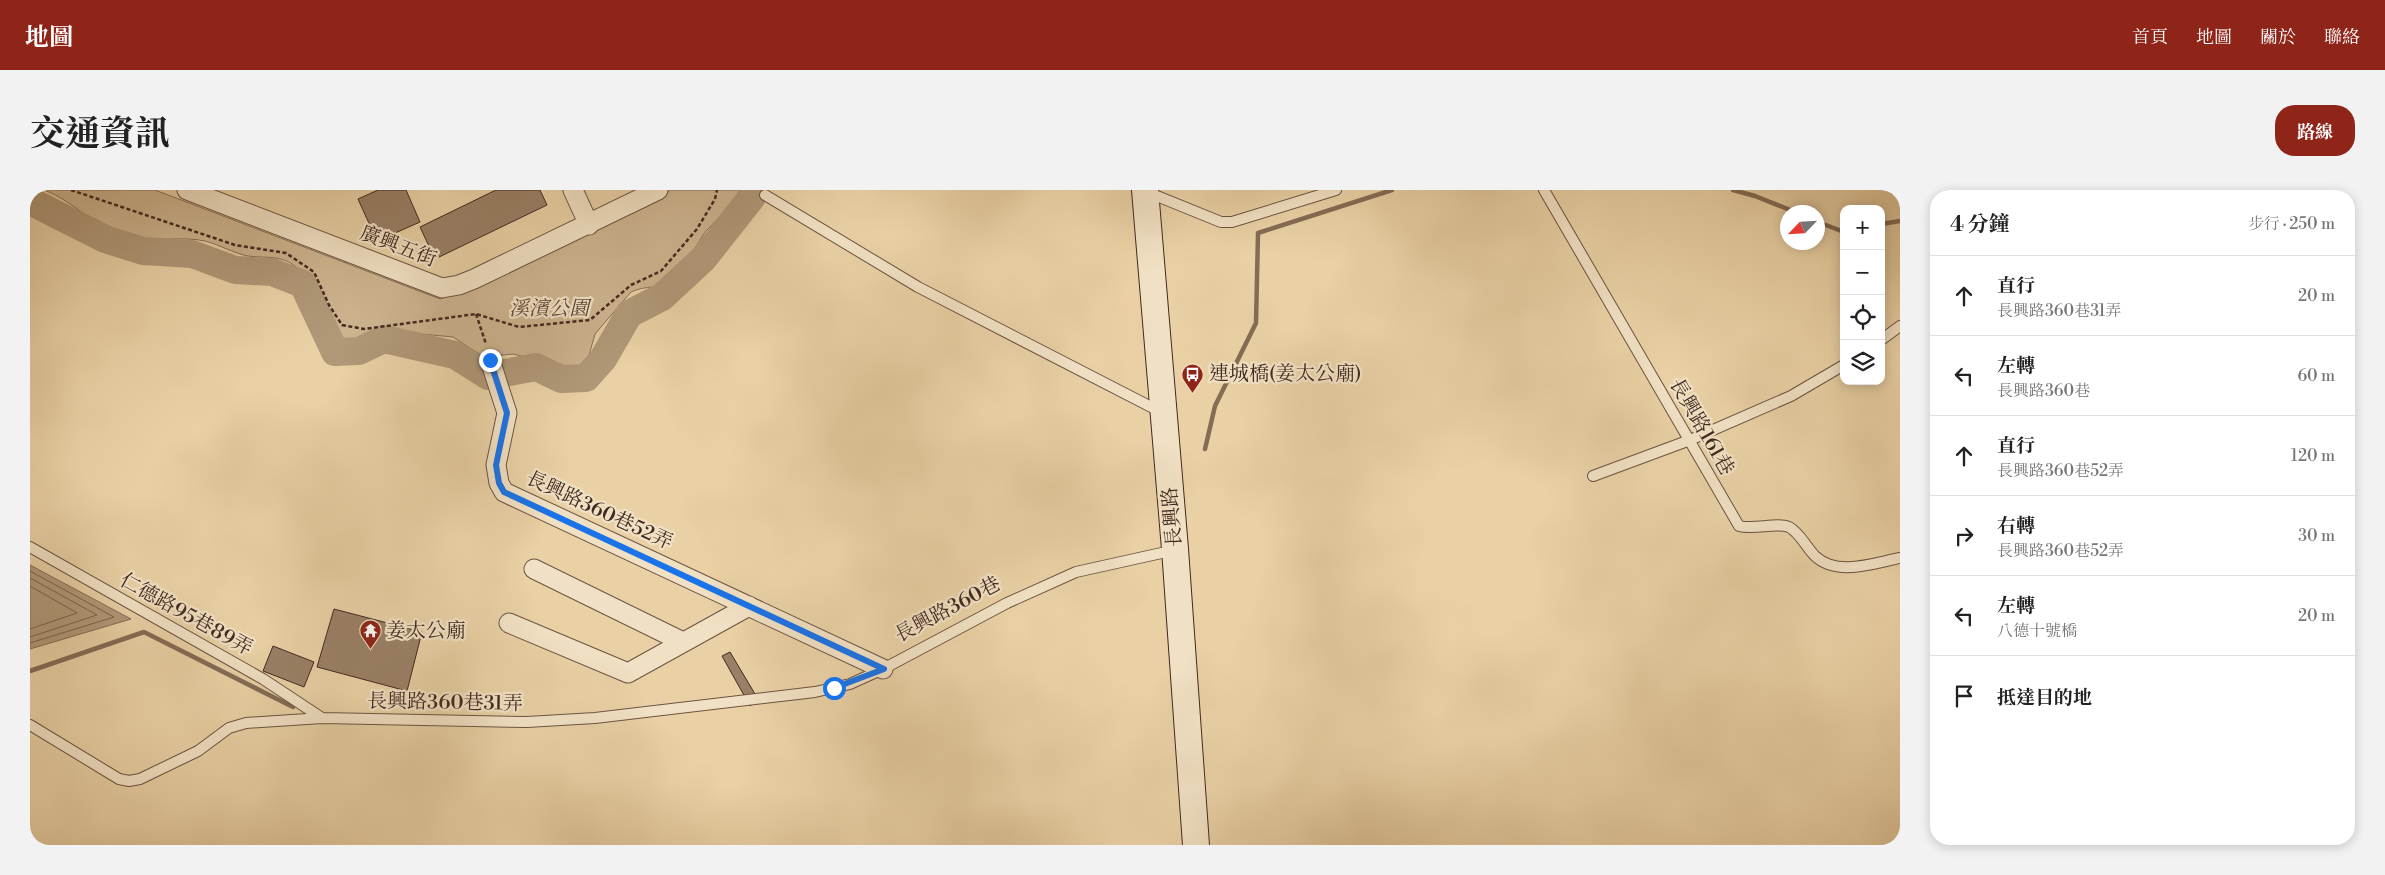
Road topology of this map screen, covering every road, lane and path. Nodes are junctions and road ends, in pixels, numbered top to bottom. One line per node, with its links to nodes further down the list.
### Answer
1 (573, 190): 8 (street)
2 (658, 190): 8 (street, 廣興五街)
3 (1336, 190): 5 (lane)
4 (1544, 190): 15 (lane, 長興路161巷)
5 (1145, 191): 14 (main road, 長興路)
6 (195, 192): 8 (street, 廣興五街)
7 (765, 195): 14 (lane)
8 (589, 225)
9 (476, 314): 12 (path)
10 (1900, 326): 11 (lane)
11 (1885, 337)
12 (490, 360): 21 (street, 長興路360巷52弄)
13 (1840, 367): 15 (lane)
14 (1164, 414): 18 (main road, 長興路)
15 (1690, 440): 16 (lane); 19 (lane, 長興路161巷)
16 (1593, 476)
17 (30, 547): 25 (lane, 仁德路95巷89弄)
18 (1175, 549): 24 (lane, 長興路360巷); 27 (main road, 長興路)
19 (1900, 558)
20 (534, 570): 23 (street)
21 (749, 606): 23 (street); 24 (street, 長興路360巷)
22 (509, 623): 23 (street)
23 (683, 642)
24 (884, 669): 25 (lane, 長興路360巷31弄)
25 (322, 718): 26 (lane, 長興路360巷31弄)
26 (30, 725)
27 (1196, 845)

